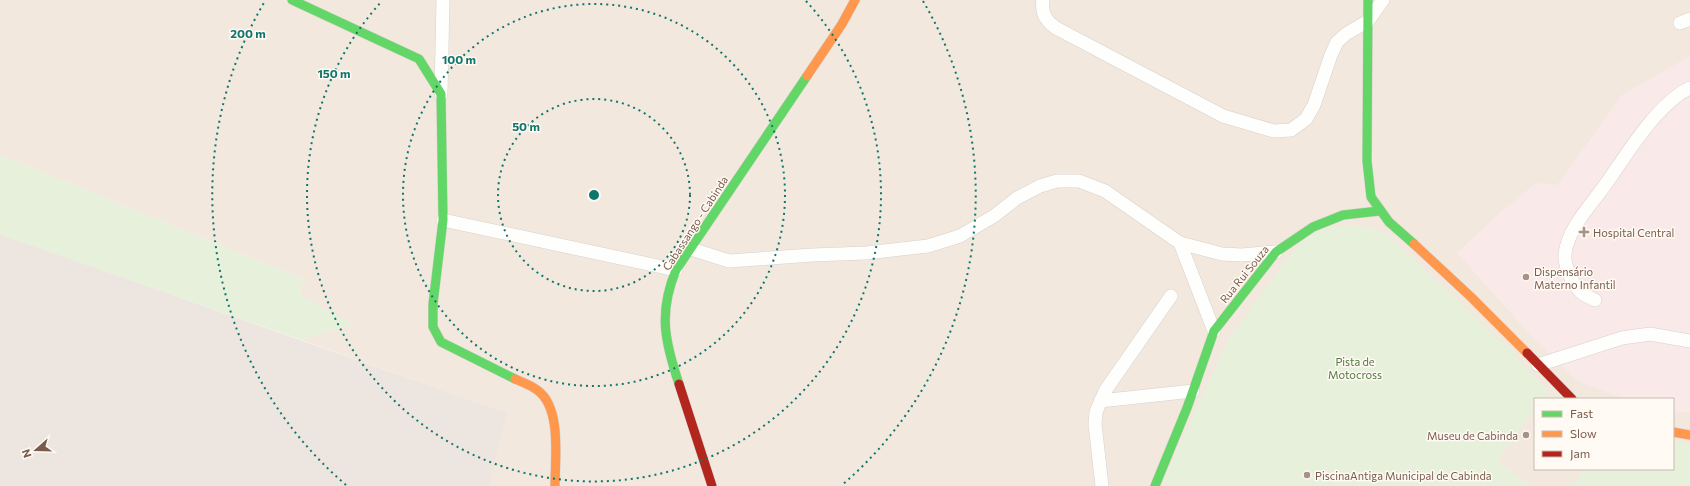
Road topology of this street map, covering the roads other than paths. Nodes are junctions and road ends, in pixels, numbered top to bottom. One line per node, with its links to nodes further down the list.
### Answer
1 (292, 0): 9 (main road)
2 (443, 0): 9 (street)
3 (855, 0): 13 (main road, Cabassango - Cabinda)
4 (1043, 0): 7 (street)
5 (1368, 0): 7 (main road)
6 (1383, 0): 7 (street)
7 (1368, 21): 10 (main road)
8 (1690, 88): 17 (street)
9 (441, 94): 11 (main road)
10 (1379, 211): 14 (main road, Rua Rui Souza); 20 (main road)
11 (443, 220): 15 (street); 27 (main road)
12 (1180, 243): 13 (street); 14 (street); 18 (street)
13 (691, 249): 15 (main road, Cabassango - Cabinda)
14 (1276, 252): 18 (main road, Rua Rui Souza)
15 (676, 270): 26 (main road, Cabassango - Cabinda)
16 (1171, 296): 23 (street)
17 (1595, 300)
18 (1214, 331): 21 (main road, Rua Rui Souza)
19 (1690, 341): 20 (street)
20 (1538, 365): 22 (main road)
21 (1193, 391): 23 (street); 29 (main road, Rua Rui Souza)
22 (1571, 398)
23 (1100, 401): 28 (street)
24 (1674, 432): 25 (main road)
25 (1690, 435)
26 (709, 485)
27 (555, 486)
28 (1102, 486)
29 (1155, 486)

